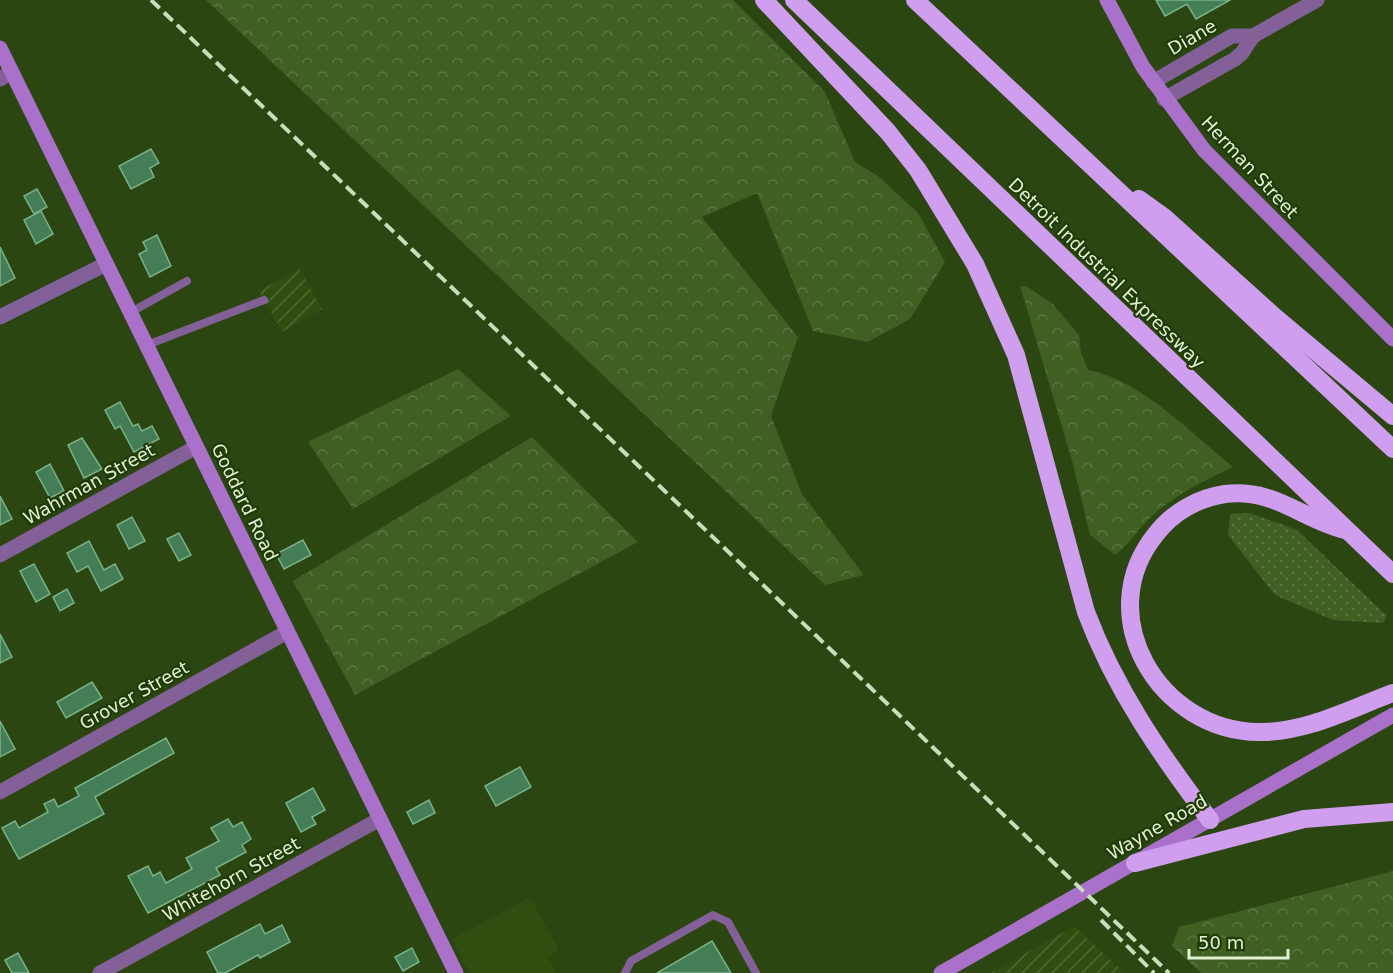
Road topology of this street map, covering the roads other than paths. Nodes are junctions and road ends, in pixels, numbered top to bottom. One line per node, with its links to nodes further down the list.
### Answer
1 (764, 0): 31 (highway)
2 (794, 0): 22 (highway, Detroit Industrial Expressway)
3 (915, 0): 11 (highway)
4 (1107, 0): 9 (main road, Herman Street)
5 (1309, 2): 6 (street, Diane)
6 (1253, 36): 9 (street, Diane); 10 (street, Diane)
7 (0, 48): 8 (main road, Goddard Road)
8 (6, 76): 12 (main road, Goddard Road)
9 (1153, 82): 10 (main road, Herman Street)
10 (1164, 99): 17 (main road, Herman Street)
11 (1089, 165): 19 (highway); 21 (highway)
12 (106, 264): 15 (main road, Goddard Road); 16 (street)
13 (187, 281): 15 (lane)
14 (264, 300): 18 (lane)
15 (131, 312): 18 (main road, Goddard Road)
16 (0, 317)
17 (1393, 339)
18 (147, 345): 20 (main road, Goddard Road)
19 (1393, 416)
20 (196, 447): 23 (street, Wahrman Street); 25 (main road, Goddard Road)
21 (1393, 449)
22 (1348, 531): 24 (highway, Detroit Industrial Expressway); 26 (highway)
23 (0, 555)
24 (1393, 574)
25 (288, 632): 28 (street, Grover Street); 30 (main road, Goddard Road)
26 (1393, 693)
27 (1393, 715): 31 (main road, Wayne Road)
28 (0, 792)
29 (1393, 812): 32 (highway)
30 (380, 819): 33 (street, Whitehorn Street); 34 (main road, Goddard Road)
31 (1210, 820): 32 (main road, Wayne Road)
32 (1135, 863): 37 (main road, Wayne Road)
33 (100, 973)
34 (456, 973)
35 (625, 973): 36 (lane)
36 (756, 973)
37 (941, 973)

